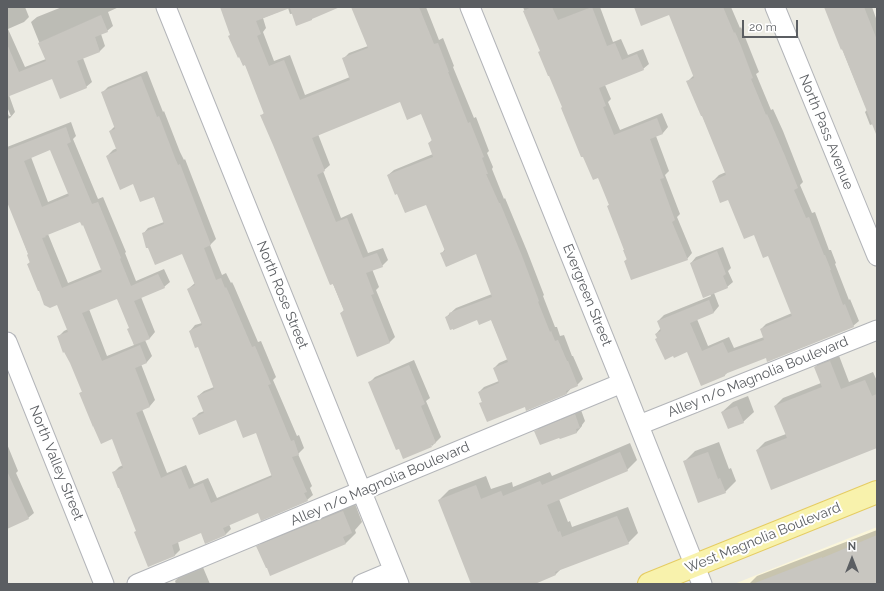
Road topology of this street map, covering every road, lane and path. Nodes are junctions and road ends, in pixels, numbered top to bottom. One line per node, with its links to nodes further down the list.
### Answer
1 (166, 7): 9 (street, North Rose Street)
2 (470, 7): 7 (street, Evergreen Street)
3 (775, 7): 4 (street, North Pass Avenue)
4 (877, 256)
5 (877, 330): 8 (street, Alley n/o Magnolia Boulevard)
6 (7, 342): 13 (street, North Valley Street)
7 (622, 383): 8 (street, Evergreen Street); 9 (street, Alley n/o Magnolia Boulevard)
8 (639, 425): 11 (street, Evergreen Street)
9 (362, 492): 12 (street, North Rose Street); 14 (street, Alley n/o Magnolia Boulevard)
10 (877, 492): 11 (main road, West Magnolia Boulevard)
11 (698, 575): 16 (main road, West Magnolia Boulevard)
12 (396, 577): 15 (street)
13 (104, 584)
14 (137, 584)
15 (362, 584)
16 (649, 584)

